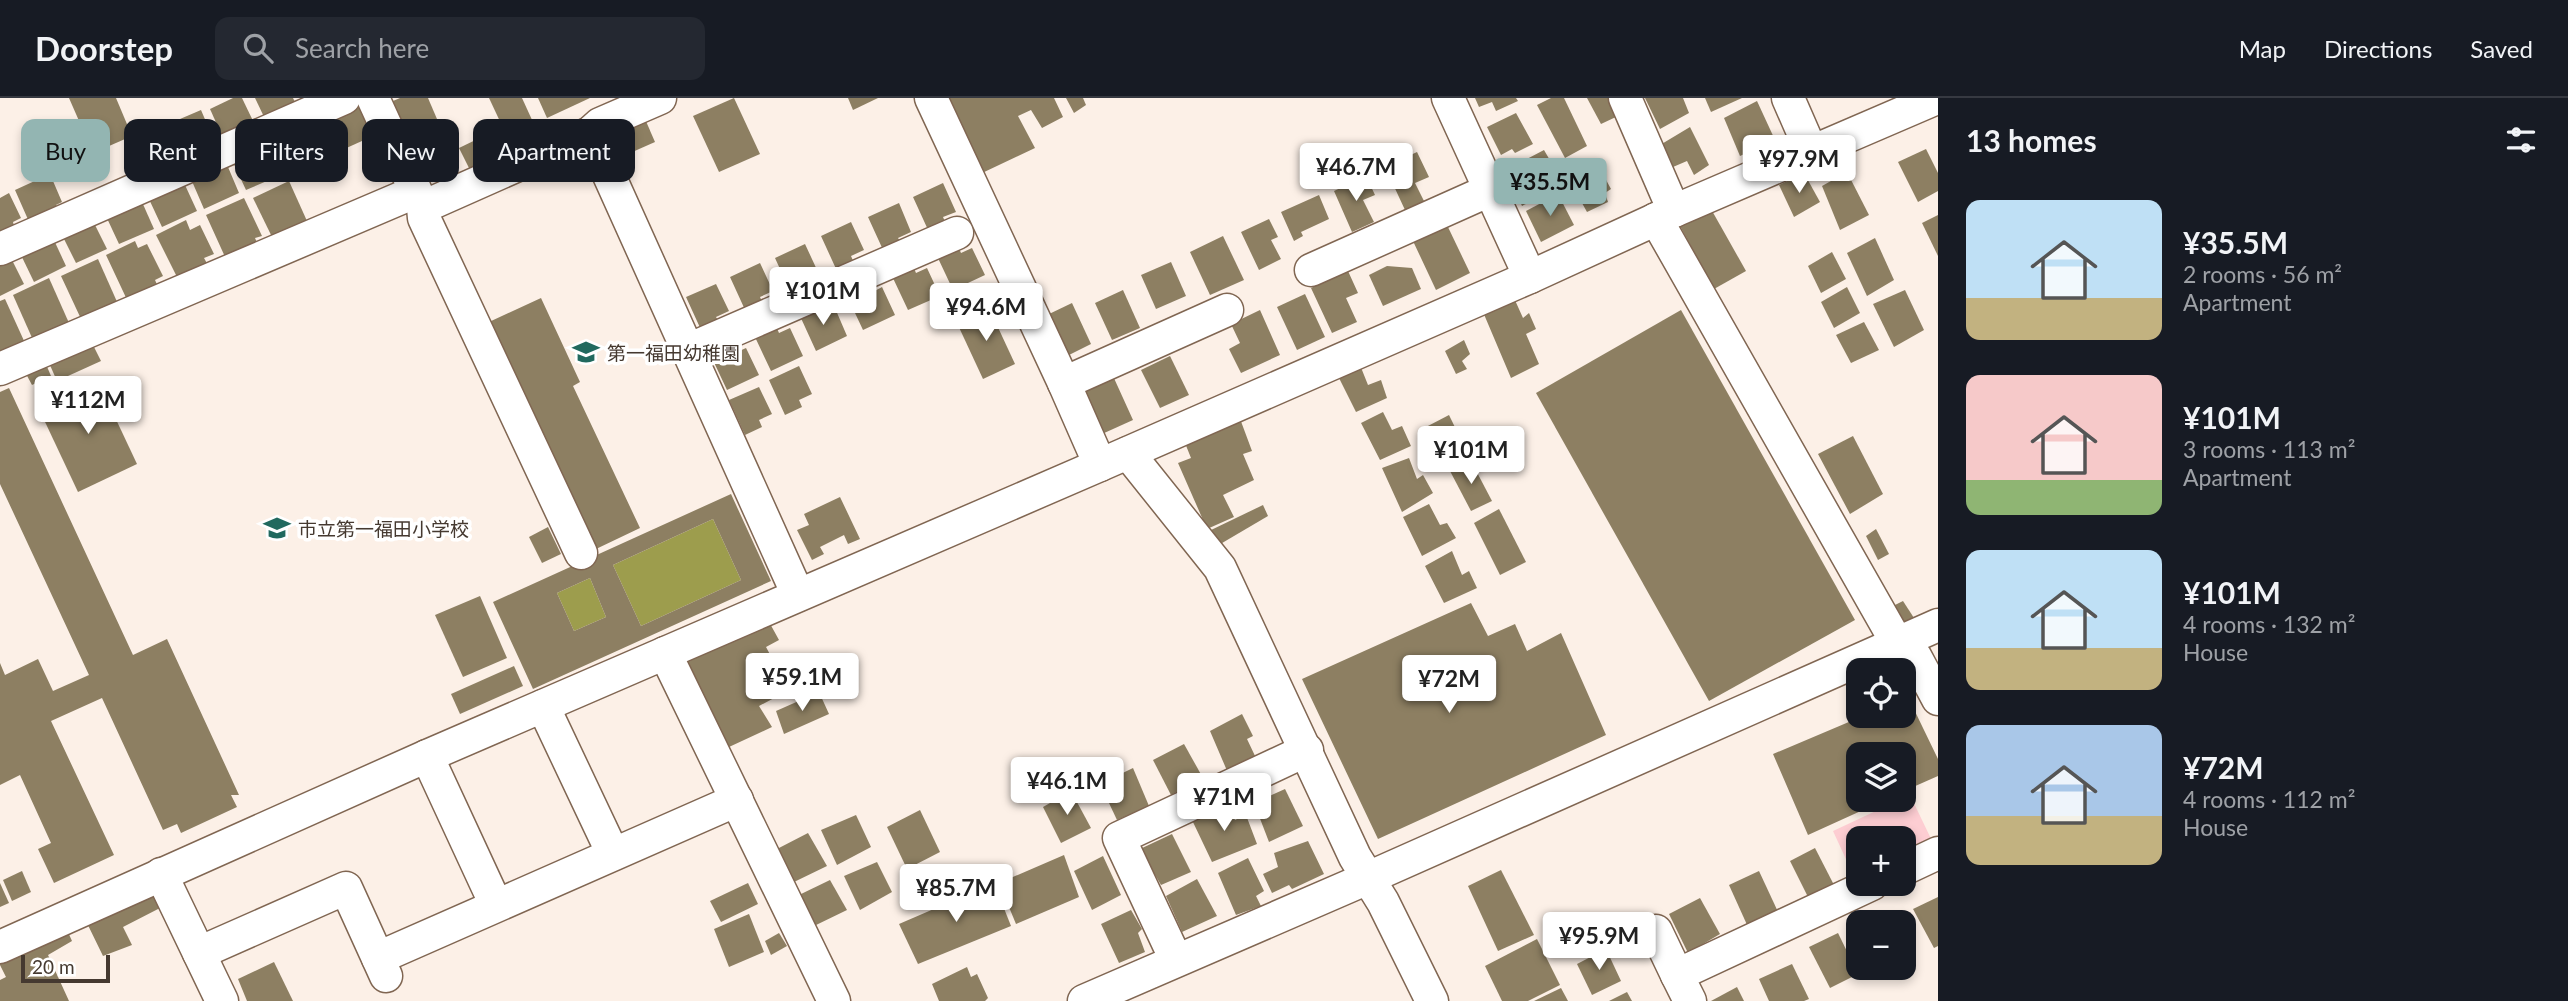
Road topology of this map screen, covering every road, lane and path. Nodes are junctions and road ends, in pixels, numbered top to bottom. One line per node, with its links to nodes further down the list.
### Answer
1 (344, 98): 17 (street)
2 (373, 98): 14 (street)
3 (660, 98): 9 (street)
4 (931, 98): 23 (street)
5 (1448, 98): 13 (street)
6 (1625, 98): 15 (street)
7 (1788, 98): 10 (street)
8 (1937, 98): 10 (street)
9 (612, 119)
10 (1812, 153): 15 (street)
11 (473, 179): 14 (street)
12 (612, 182): 21 (street)
13 (1490, 190): 18 (street); 19 (street)
14 (419, 200): 22 (street); 25 (street)
15 (1665, 215): 19 (street); 28 (street)
16 (957, 233): 21 (street)
17 (0, 249)
18 (1311, 270)
19 (1530, 277): 24 (street)
20 (1227, 310): 23 (street)
21 (688, 350): 26 (street)
22 (0, 369)
23 (1064, 383): 24 (street)
24 (1104, 456): 26 (street); 32 (street)
25 (581, 553)
26 (795, 587): 29 (street)
27 (1938, 625): 28 (street)
28 (1897, 643): 30 (street); 39 (street)
29 (665, 653): 31 (street); 34 (street)
30 (1938, 699)
31 (543, 706): 33 (street); 36 (street)
32 (1307, 751): 39 (street); 45 (street)
33 (427, 756): 38 (street); 41 (street)
34 (737, 800): 36 (street); 48 (street)
35 (1938, 853): 37 (street)
36 (613, 854): 41 (street)
37 (1916, 863)
38 (161, 874): 43 (street); 44 (street)
39 (1368, 878): 45 (street); 50 (street)
40 (1850, 896): 46 (street)
41 (496, 905): 44 (street)
42 (1656, 931): 46 (street)
43 (0, 947)
44 (199, 953): 47 (street)
45 (1176, 960): 49 (street)
46 (1684, 988)
47 (222, 1001)
48 (834, 1001)
49 (1084, 1001)
50 (1432, 1001)

